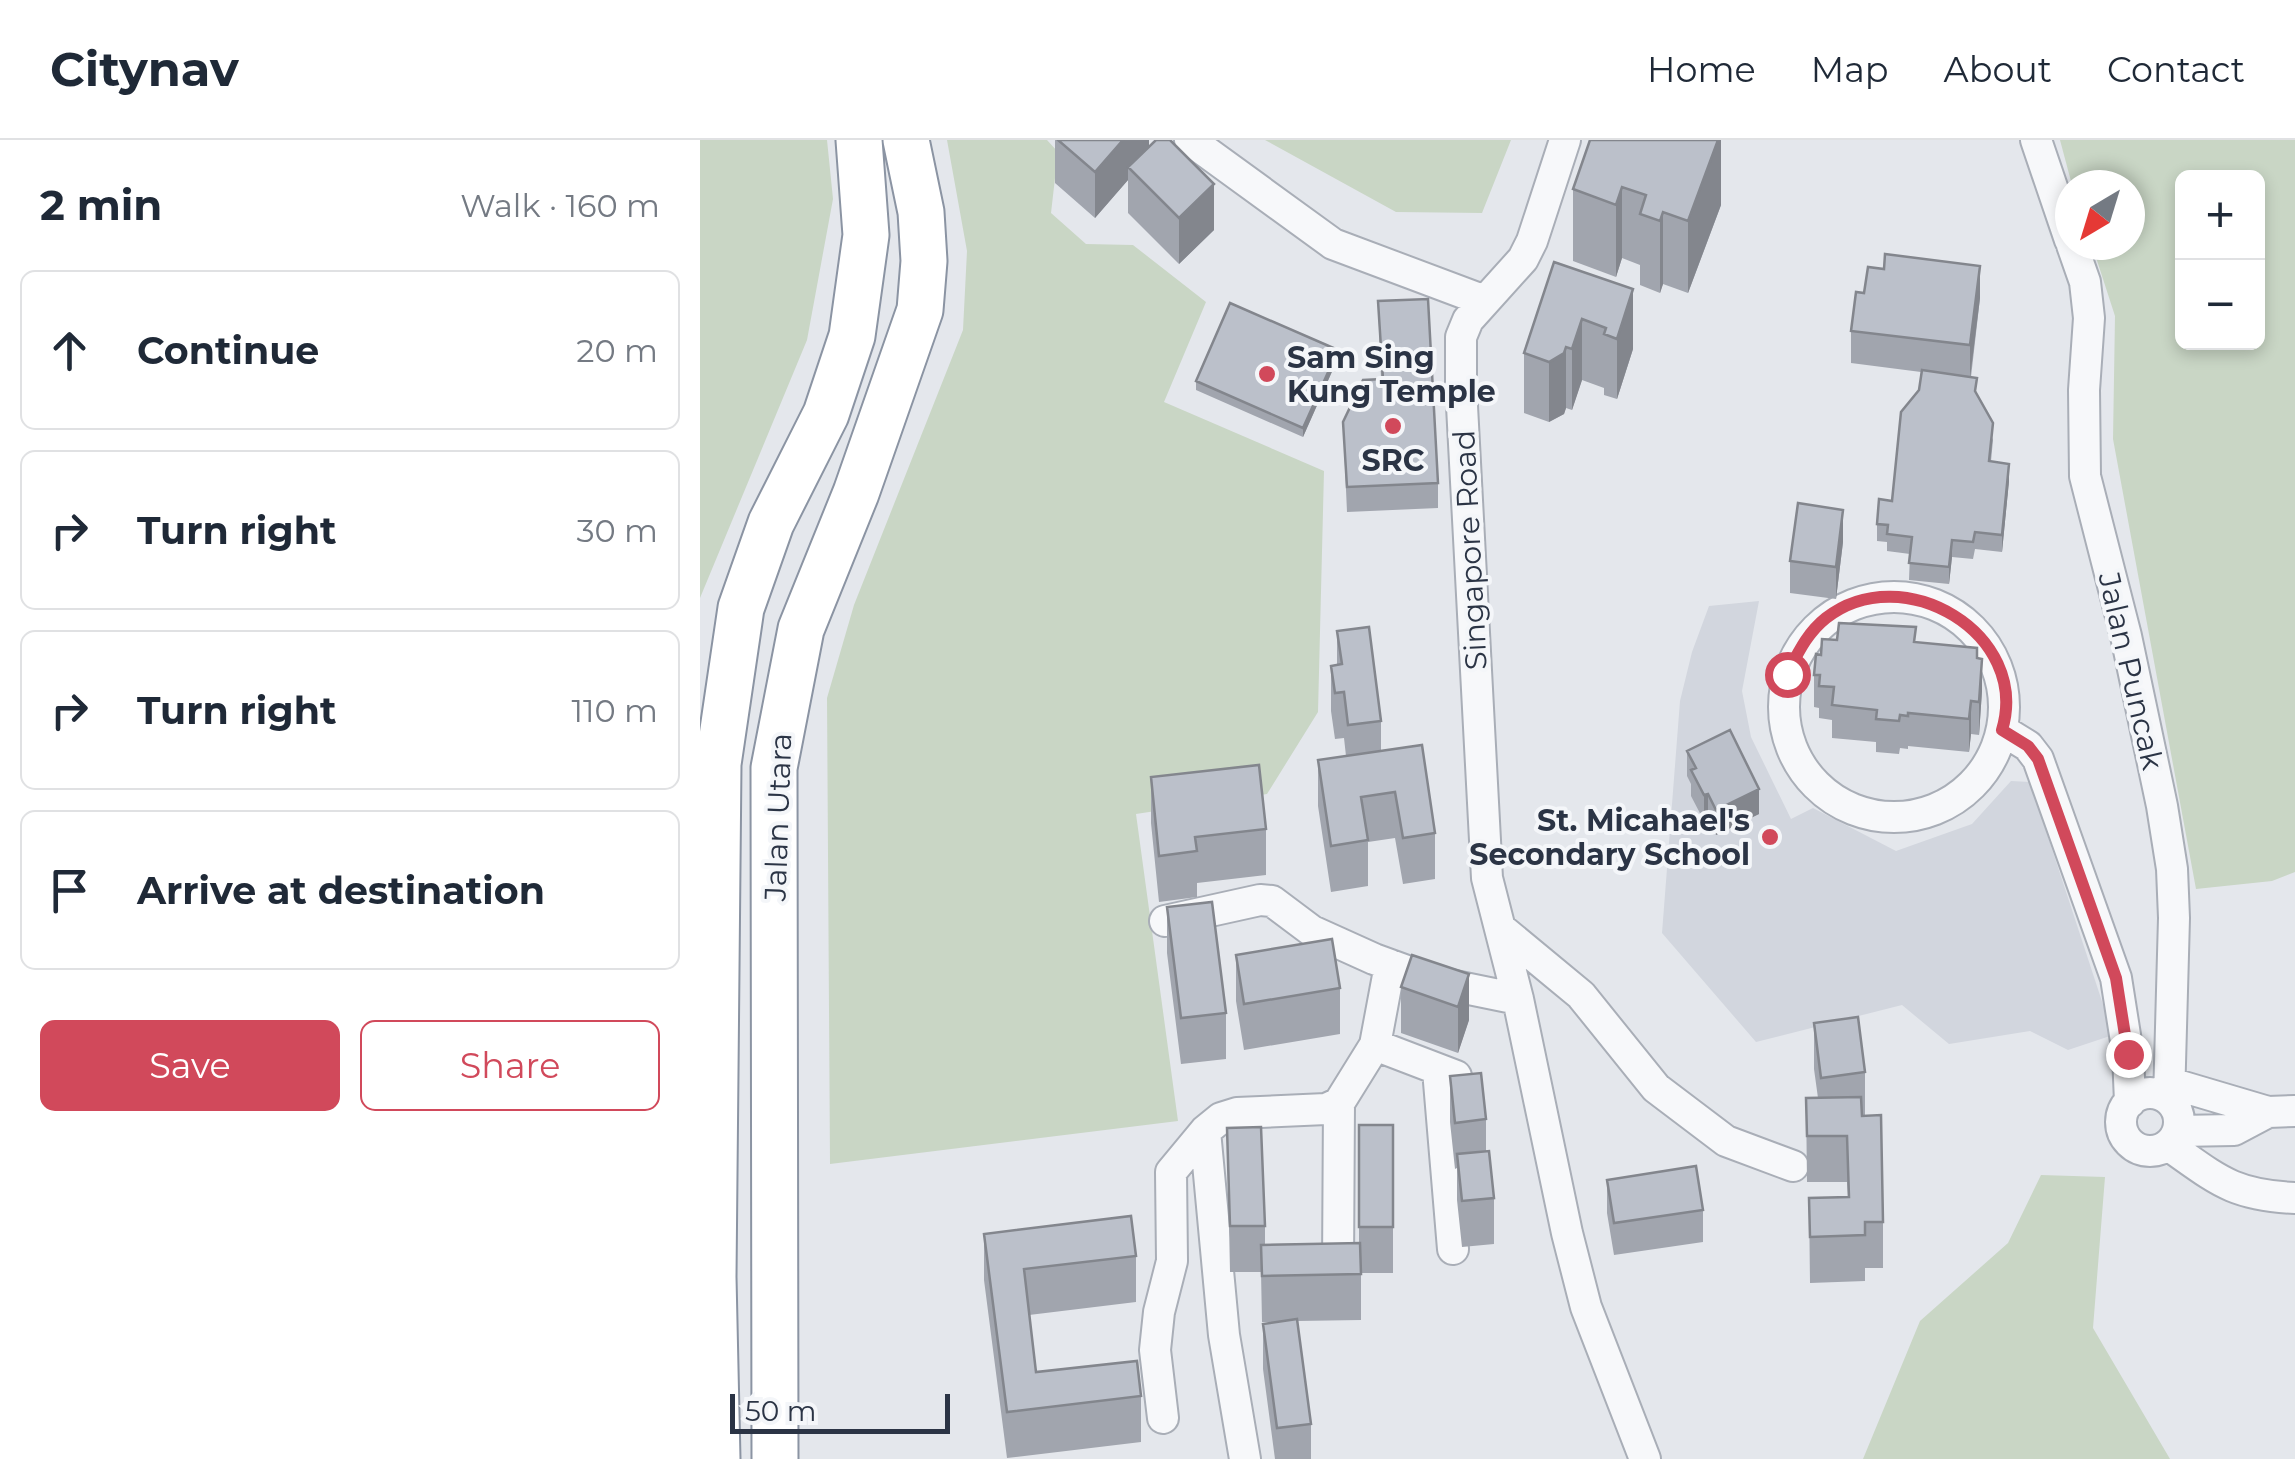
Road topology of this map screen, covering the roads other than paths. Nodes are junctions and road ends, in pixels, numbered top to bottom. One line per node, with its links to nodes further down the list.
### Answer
1 (860, 140): 28 (highway, Jalan Utara)
2 (906, 140): 29 (highway, Jalan Utara)
3 (1190, 140): 8 (street)
4 (1565, 140): 8 (street, Singapore Road)
5 (2036, 140): 6 (street, Jalan Puncak)
6 (2055, 196)
7 (2077, 260): 17 (street, Jalan Puncak)
8 (1484, 302): 11 (street, Singapore Road)
9 (2002, 730): 9 (street); 18 (street)
10 (1164, 921): 12 (street)
11 (1500, 928): 13 (street, Singapore Road); 23 (street)
12 (1390, 965): 13 (street); 14 (street)
13 (1518, 998): 31 (street)
14 (1375, 1045): 15 (street); 19 (street)
15 (1438, 1070): 16 (street); 25 (street)
16 (1477, 1084)
17 (2170, 1092): 18 (street); 20 (street); 22 (street, Jalan Puncak)
18 (2130, 1102): 22 (street)
19 (1339, 1103): 21 (street); 26 (street)
20 (2282, 1112): 22 (street)
21 (1205, 1131): 27 (street); 30 (street)
22 (2173, 1138): 24 (street)
23 (1793, 1166)
24 (2295, 1198)
25 (1453, 1249)
26 (1338, 1266)
27 (1163, 1418)
28 (717, 1459)
29 (774, 1459)
30 (1244, 1459)
31 (1645, 1459)

